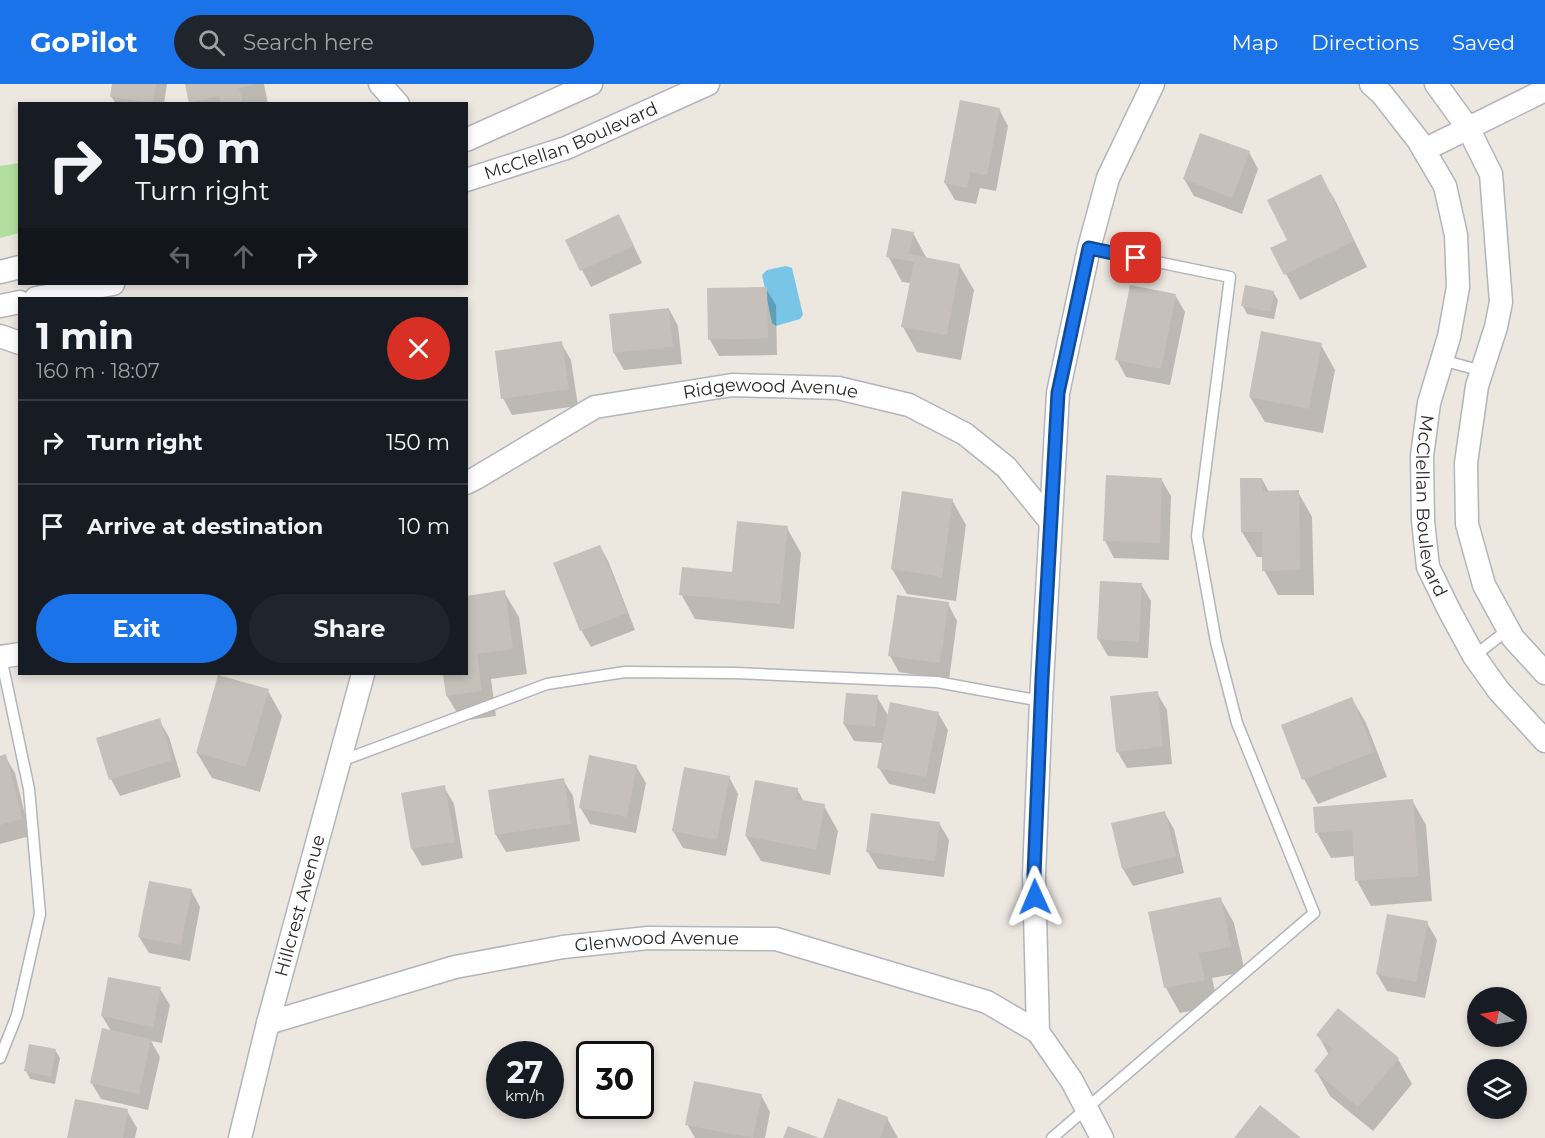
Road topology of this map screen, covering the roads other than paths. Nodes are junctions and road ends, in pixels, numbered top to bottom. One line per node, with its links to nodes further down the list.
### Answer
1 (380, 84): 8 (street)
2 (591, 84): 10 (street)
3 (708, 84): 12 (street, McClellan Boulevard)
4 (1153, 84): 13 (street)
5 (1371, 84): 11 (street, McClellan Boulevard)
6 (1436, 84): 9 (street, McClellan Boulevard)
7 (1545, 90): 9 (street)
8 (396, 102)
9 (1468, 128): 11 (street); 23 (street, McClellan Boulevard)
10 (468, 139)
11 (1424, 150): 22 (street, McClellan Boulevard)
12 (468, 179)
13 (1089, 248): 25 (street); 37 (lane)
14 (18, 268): 15 (street)
15 (0, 272)
16 (108, 285): 17 (street)
17 (42, 297)
18 (18, 302): 19 (street)
19 (0, 306)
20 (0, 336): 21 (street)
21 (18, 342)
22 (1442, 360): 23 (lane); 28 (street, McClellan Boulevard)
23 (1482, 371): 26 (street, McClellan Boulevard)
24 (468, 482): 25 (street, Ridgewood Avenue)
25 (1050, 521): 31 (street)
26 (1509, 629): 28 (lane); 29 (street, McClellan Boulevard)
27 (7, 656): 36 (lane)
28 (1474, 656): 32 (street, McClellan Boulevard)
29 (1545, 673)
30 (363, 675): 33 (street, Hillcrest Avenue)
31 (1041, 702): 33 (lane); 35 (street)
32 (1545, 741)
33 (340, 761): 34 (street, Hillcrest Avenue)
34 (268, 1023): 35 (street, Glenwood Avenue); 38 (street, Hillcrest Avenue)
35 (1038, 1032): 37 (street)
36 (0, 1058)
37 (1086, 1109): 39 (lane); 40 (street)
38 (240, 1138)
39 (1052, 1138)
40 (1102, 1138)

